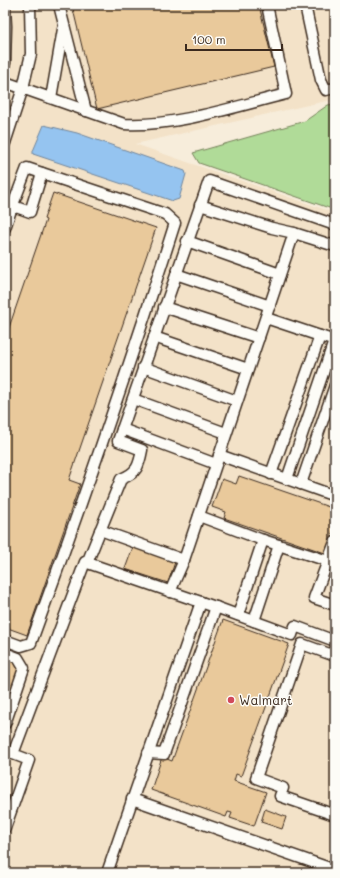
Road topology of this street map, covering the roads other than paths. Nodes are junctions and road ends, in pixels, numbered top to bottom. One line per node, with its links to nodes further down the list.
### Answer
1 (30, 5): 9 (street)
2 (59, 5): 6 (street)
3 (267, 5): 12 (street)
4 (305, 5): 10 (street)
5 (5, 8): 7 (street)
6 (64, 27): 11 (street); 12 (street)
7 (5, 63)
8 (5, 82): 9 (street)
9 (23, 88): 11 (street); 13 (street)
10 (335, 88)
11 (51, 98): 12 (street)
12 (86, 111)
13 (5, 143)
14 (42, 173): 16 (street); 16 (street); 57 (street)
15 (200, 205): 17 (street); 19 (street); 20 (street)
16 (8, 209): 18 (street)
17 (335, 225)
18 (5, 228)
19 (294, 233): 21 (street); 23 (street)
20 (187, 241): 22 (street); 23 (street)
21 (335, 246)
22 (176, 274): 24 (street); 25 (street)
23 (280, 274): 24 (street)
24 (270, 306): 26 (street)
25 (164, 308): 28 (street); 29 (street)
26 (266, 318): 27 (street); 29 (street)
27 (320, 336): 30 (street); 39 (street)
28 (154, 337): 31 (street); 32 (street)
29 (259, 338): 32 (street)
30 (335, 341): 40 (street)
31 (143, 367): 34 (street); 35 (street)
32 (248, 369): 35 (street)
33 (335, 385): 41 (street)
34 (133, 399): 36 (street); 37 (street)
35 (237, 401): 37 (street)
36 (122, 429): 38 (street); 44 (street)
37 (226, 433): 38 (street)
38 (218, 460): 39 (street); 43 (street)
39 (272, 474): 40 (street)
40 (287, 479): 41 (street)
41 (301, 484): 42 (street)
42 (335, 496)
43 (199, 516): 45 (street); 48 (street)
44 (100, 530): 48 (street); 50 (street)
45 (263, 540): 47 (street); 55 (street)
46 (335, 542): 49 (street)
47 (280, 545): 49 (street); 56 (street)
48 (184, 560): 51 (street)
49 (328, 561): 53 (street)
50 (87, 563): 51 (street); 65 (street)
51 (170, 592): 52 (street)
52 (201, 602): 54 (street); 62 (street)
53 (335, 605)
54 (216, 607): 55 (street); 62 (street)
55 (238, 615): 56 (street)
56 (254, 621): 58 (street)
57 (5, 640)
58 (335, 641)
59 (5, 653): 61 (street)
60 (335, 656): 64 (street)
61 (5, 724)
62 (148, 753): 63 (street)
63 (132, 799): 66 (street); 67 (street)
64 (335, 815)
65 (5, 828)
66 (335, 870)
67 (107, 873)

